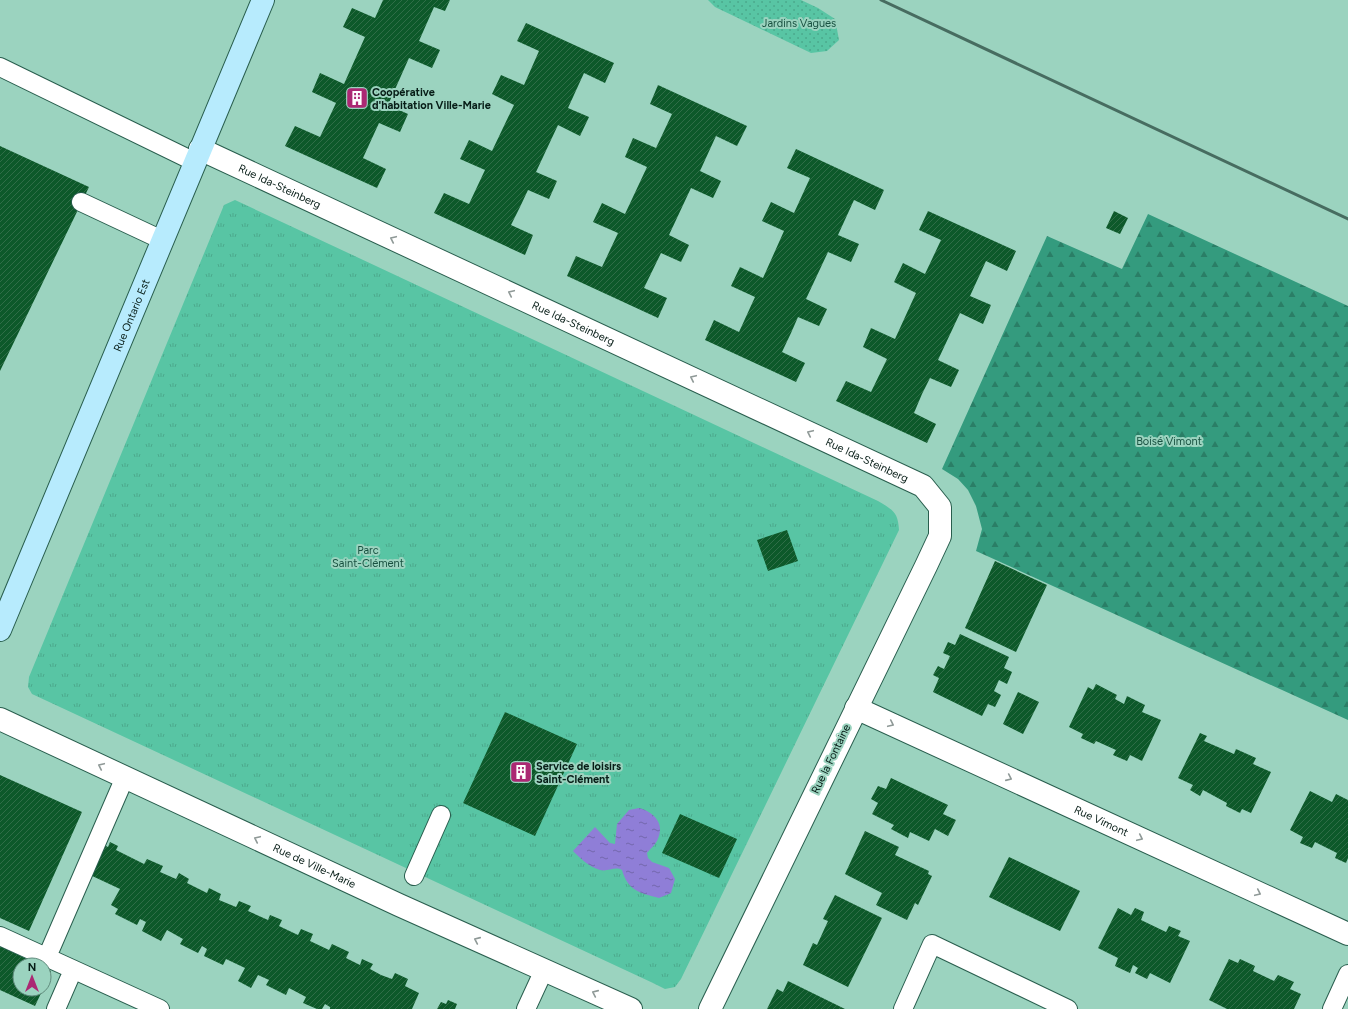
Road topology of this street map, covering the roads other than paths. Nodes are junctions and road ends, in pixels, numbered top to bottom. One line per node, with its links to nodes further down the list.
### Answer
1 (263, 0): 3 (main road, Rue Ontario Est)
2 (0, 67): 3 (lane)
3 (198, 156): 5 (main road, Rue Ontario Est); 6 (street, Rue Ida-Steinberg, one-way to 3)
4 (81, 202): 5 (lane)
5 (162, 240): 7 (main road, Rue Ontario Est)
6 (940, 507): 8 (street, Rue la Fontaine)
7 (0, 630)
8 (856, 708): 13 (street, Rue Vimont, one-way to 13); 24 (street, Rue la Fontaine)
9 (0, 719): 10 (street, Rue de Ville-Marie, one-way to 9)
10 (125, 777): 15 (lane); 18 (street, Rue de Ville-Marie, one-way to 10)
11 (441, 815): 12 (lane)
12 (414, 876)
13 (1348, 934)
14 (0, 936): 15 (lane)
15 (47, 957)
16 (52, 960): 17 (lane)
17 (73, 970): 20 (lane); 21 (lane)
18 (544, 970): 22 (lane); 23 (street, Rue de Ville-Marie, one-way to 18)
19 (1348, 974): 27 (lane)
20 (56, 1009)
21 (160, 1009)
22 (526, 1009)
23 (631, 1009)
24 (710, 1009)
25 (903, 1009): 26 (lane)
26 (1068, 1009)
27 (1332, 1009)

